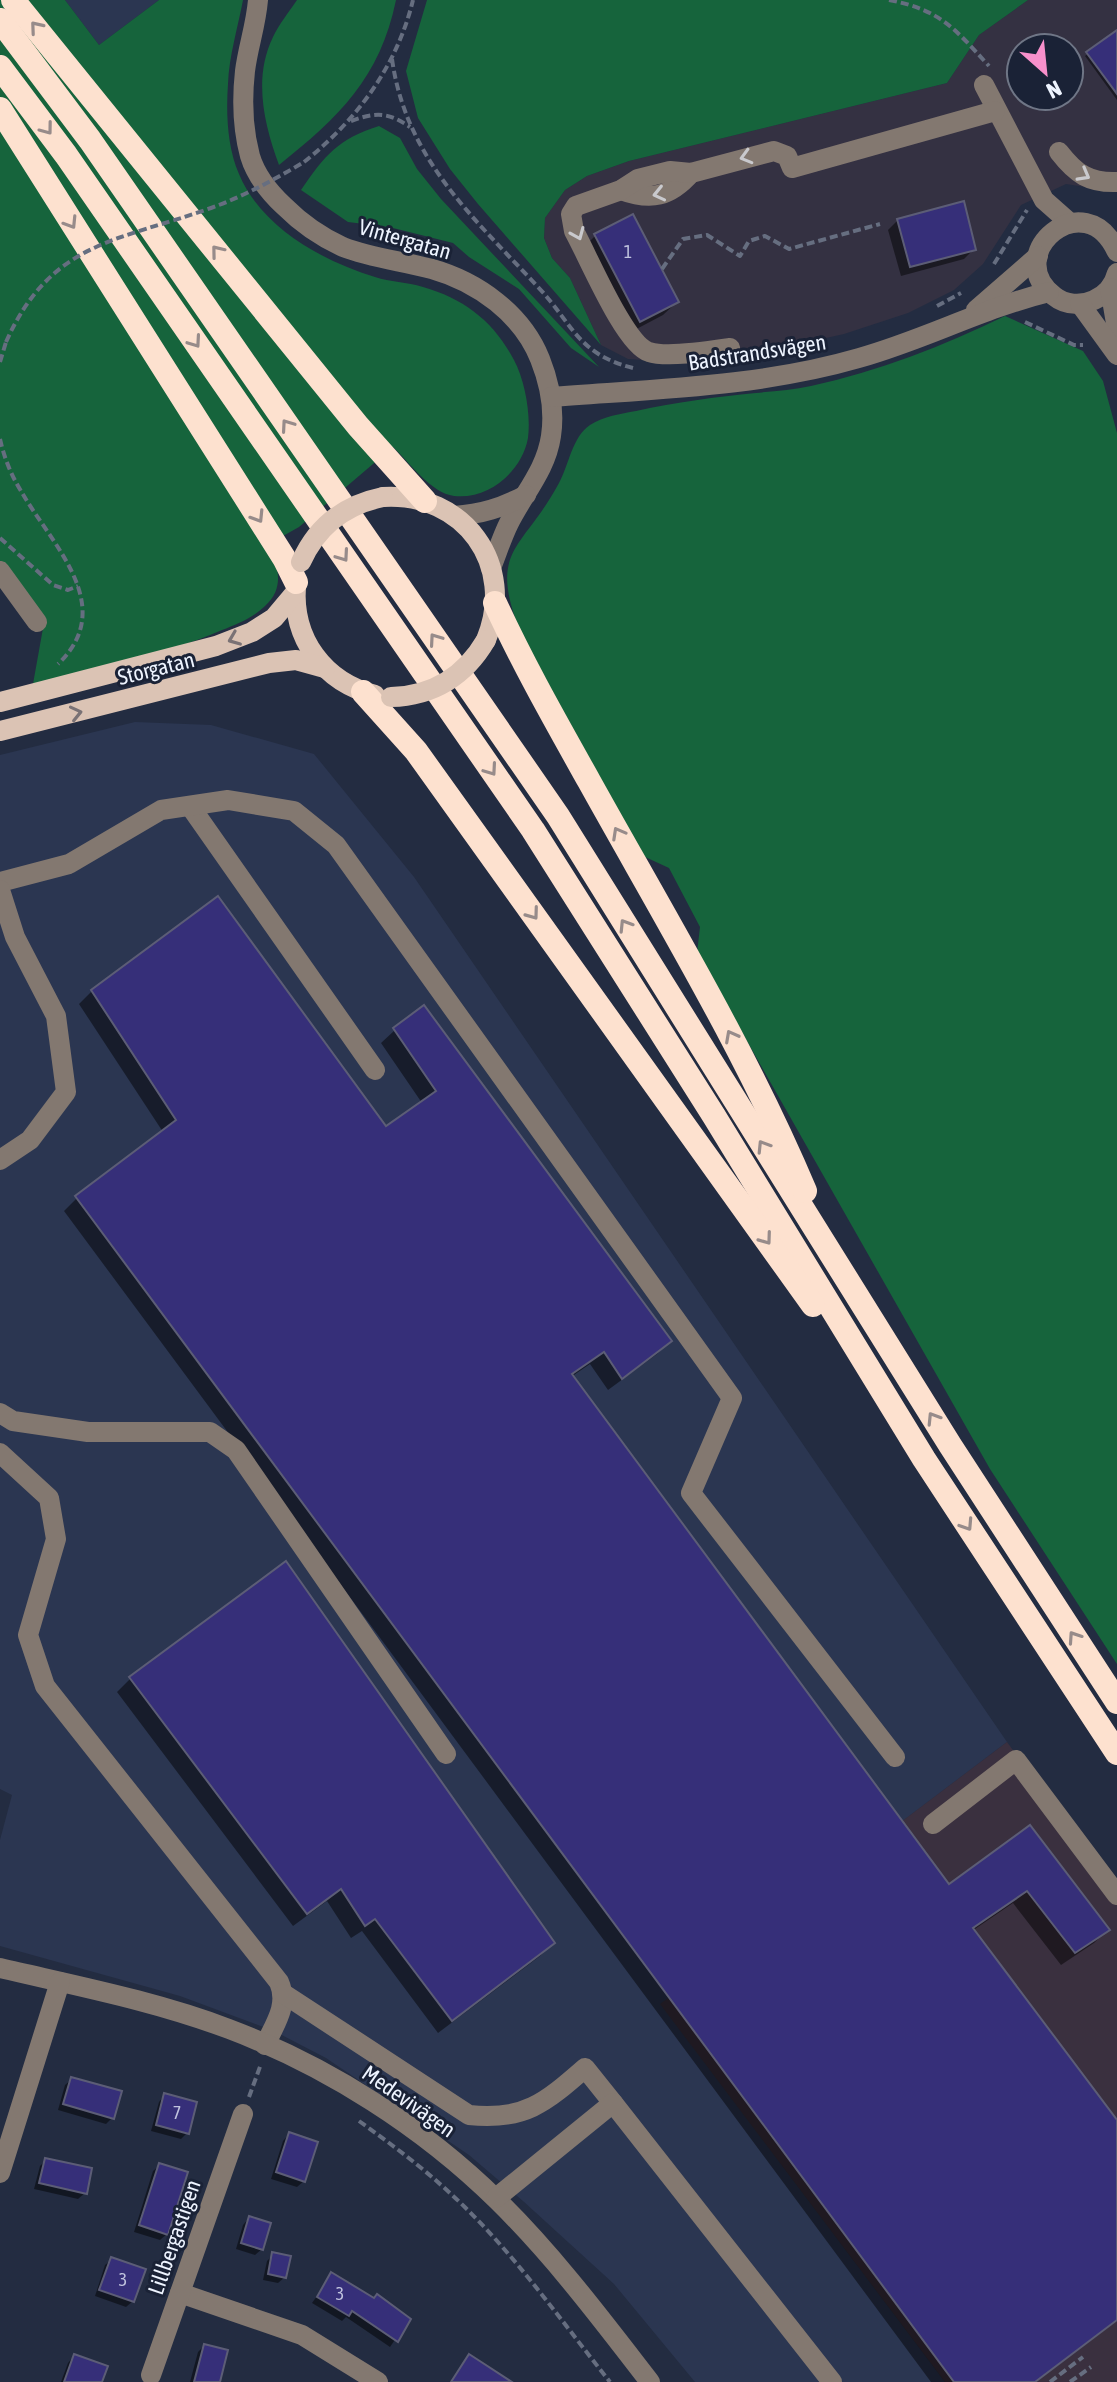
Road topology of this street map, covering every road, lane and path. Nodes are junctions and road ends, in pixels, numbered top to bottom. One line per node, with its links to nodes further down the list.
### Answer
1 (13, 0): 38 (highway, one-way to 1)
2 (258, 0): 6 (street, Vintergatan)
3 (275, 0): 6 (street, Vintergatan)
4 (413, 0): 7 (path)
5 (0, 20): 57 (highway, one-way to 5)
6 (256, 25): 35 (street, Vintergatan)
7 (392, 59): 12 (path); 13 (path)
8 (0, 67): 60 (highway, one-way to 60)
9 (984, 85): 11 (street, Badstrandsvägen)
10 (0, 109): 43 (highway, one-way to 43)
11 (995, 111): 16 (street, Badstrandsvägen); 31 (street, one-way to 31)
12 (349, 122): 13 (path); 33 (path, bridge)
13 (411, 128): 34 (path)
14 (1059, 152): 15 (street, one-way to 15)
15 (1117, 182)
16 (1044, 200): 17 (street, Badstrandsvägen); 20 (street, Badstrandsvägen); 27 (path)
17 (1070, 223): 19 (street, Badstrandsvägen); 20 (street)
18 (880, 224): 23 (path)
19 (1110, 227): 21 (street, Badstrandsvägen)
20 (1047, 236): 22 (street, Badstrandsvägen)
21 (1117, 252)
22 (1038, 256): 26 (street); 27 (street, Badstrandsvägen)
23 (662, 269)
24 (1114, 280): 28 (street); 30 (street)
25 (966, 290): 29 (path)
26 (1049, 292): 27 (street, Badstrandsvägen); 28 (street)
27 (1007, 295): 30 (path); 35 (street, Badstrandsvägen)
28 (1080, 304): 30 (street)
29 (930, 310)
30 (1110, 333): 32 (street)
31 (730, 348)
32 (1117, 355)
33 (0, 362)
34 (635, 369)
35 (551, 397): 37 (street, Vintergatan)
36 (0, 439): 44 (path)
37 (526, 495): 39 (street); 41 (street, Vintergatan)
38 (425, 501): 39 (main road); 43 (main road, bridge)
39 (454, 516): 41 (main road)
40 (0, 538): 44 (path)
41 (491, 568): 45 (main road)
42 (0, 571): 46 (street)
43 (298, 579): 47 (main road); 50 (main road, Storgatan, one-way to 50)
44 (78, 586): 48 (path)
45 (495, 603): 49 (main road, bridge); 57 (highway, one-way to 45)
46 (37, 622)
47 (325, 668): 49 (main road); 51 (main road, Storgatan, one-way to 47)
48 (46, 672)
49 (363, 692): 60 (highway, one-way to 60)
50 (0, 702)
51 (0, 731)
52 (190, 806): 53 (street); 55 (street); 64 (street)
53 (0, 882)
54 (0, 890): 56 (street)
55 (375, 1070)
56 (0, 1160)
57 (834, 1259): 61 (highway, one-way to 57)
58 (0, 1413): 63 (street)
59 (0, 1453): 69 (street)
60 (924, 1459): 62 (highway, one-way to 62)
61 (1117, 1702)
62 (1117, 1753)
63 (446, 1754)
64 (895, 1757)
65 (933, 1824): 66 (street)
66 (1117, 1895)
67 (0, 1968): 68 (street, Medevivägen)
68 (60, 1982): 70 (street, Medevivägen); 76 (street)
69 (284, 1994): 70 (street); 73 (street)
70 (263, 2054): 71 (path); 72 (path); 74 (path); 77 (street, Medevivägen)
71 (248, 2058)
72 (274, 2069)
73 (613, 2103): 77 (street); 85 (street)
74 (243, 2114): 78 (street, Lillbergastigen)
75 (356, 2119): 83 (path)
76 (0, 2173)
77 (496, 2198): 84 (street, Medevivägen)
78 (180, 2293): 81 (street, Lillbergastigen); 82 (street)
79 (1083, 2357): 86 (path)
80 (1091, 2367): 87 (path)
81 (151, 2375)
82 (378, 2382)
83 (610, 2382)
84 (650, 2382)
85 (832, 2382)
86 (1050, 2382)
87 (1070, 2382)

